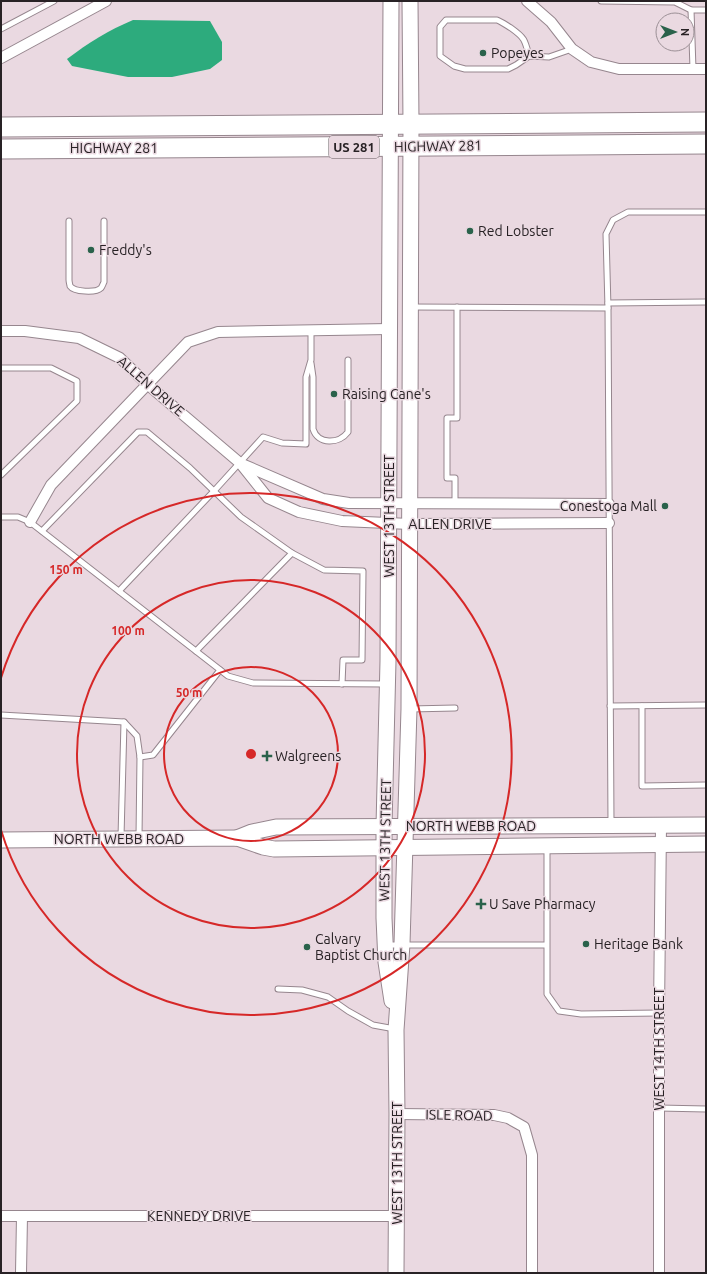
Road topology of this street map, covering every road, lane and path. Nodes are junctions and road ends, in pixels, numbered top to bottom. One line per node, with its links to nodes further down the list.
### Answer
1 (54, 1): 9 (lane)
2 (106, 1): 12 (street)
3 (391, 1): 16 (main road, WEST 13TH STREET)
4 (410, 1): 17 (main road, WEST 13TH STREET)
5 (527, 1): 10 (street)
6 (601, 1): 7 (lane)
7 (691, 10): 8 (lane); 13 (lane)
8 (706, 10)
9 (1, 30)
10 (572, 49): 11 (lane); 13 (street)
11 (529, 56): 11 (lane)
12 (1, 58)
13 (693, 69): 14 (street)
14 (706, 69)
15 (706, 122): 17 (highway, HIGHWAY 281 / US 281)
16 (390, 124): 17 (highway, HIGHWAY 281 / US 281); 18 (highway, HIGHWAY 281 / US 281); 21 (main road, WEST 13TH STREET)
17 (411, 124): 20 (main road, WEST 13TH STREET)
18 (1, 127)
19 (706, 144): 20 (highway, HIGHWAY 281 / US 281)
20 (411, 146): 21 (highway, HIGHWAY 281 / US 281); 28 (main road, WEST 13TH STREET)
21 (390, 147): 22 (highway, HIGHWAY 281 / US 281); 30 (main road, WEST 13TH STREET)
22 (1, 149)
23 (706, 212): 27 (lane)
24 (70, 221): 25 (lane)
25 (104, 221)
26 (706, 302): 27 (lane)
27 (608, 306): 29 (lane); 43 (lane)
28 (411, 307): 29 (lane); 41 (main road, WEST 13TH STREET)
29 (457, 307): 42 (lane)
30 (389, 329): 32 (street); 40 (main road, WEST 13TH STREET)
31 (1, 331): 36 (street, ALLEN DRIVE)
32 (311, 331): 33 (lane); 36 (street)
33 (311, 360): 34 (lane); 37 (lane)
34 (348, 360)
35 (1, 368): 38 (lane)
36 (147, 384): 37 (street, ALLEN DRIVE); 45 (street)
37 (240, 463): 39 (lane); 40 (street, ALLEN DRIVE); 46 (street, ALLEN DRIVE)
38 (1, 475)
39 (214, 491): 49 (lane); 50 (lane); 51 (lane)
40 (389, 503): 41 (street, ALLEN DRIVE); 46 (main road, WEST 13TH STREET)
41 (410, 503): 42 (street, ALLEN DRIVE); 48 (main road, WEST 13TH STREET)
42 (455, 503): 43 (street, ALLEN DRIVE)
43 (609, 504): 47 (lane)
44 (1, 517): 45 (lane)
45 (30, 522): 49 (lane)
46 (389, 523): 48 (street, ALLEN DRIVE); 55 (main road, WEST 13TH STREET)
47 (609, 523): 48 (street, ALLEN DRIVE); 57 (lane)
48 (410, 524): 60 (main road, WEST 13TH STREET)
49 (42, 531): 51 (lane)
50 (292, 553): 52 (lane); 54 (lane)
51 (118, 591): 52 (lane)
52 (196, 651): 53 (lane)
53 (220, 670): 54 (lane); 63 (lane)
54 (342, 684): 55 (lane)
55 (388, 684): 68 (main road, WEST 13TH STREET)
56 (706, 705): 58 (lane)
57 (610, 706): 58 (lane); 65 (lane)
58 (642, 706): 64 (lane)
59 (455, 708): 60 (lane)
60 (409, 709): 69 (main road, WEST 13TH STREET)
61 (1, 715): 62 (lane)
62 (124, 722): 63 (lane); 73 (lane)
63 (140, 757): 71 (lane)
64 (706, 785)
65 (611, 825): 66 (main road, NORTH WEBB ROAD); 69 (main road, NORTH WEBB ROAD)
66 (661, 825): 67 (main road, NORTH WEBB ROAD); 74 (street, WEST 14TH STREET)
67 (706, 825)
68 (384, 826): 69 (main road, NORTH WEBB ROAD); 70 (main road, NORTH WEBB ROAD); 77 (main road, WEST 13TH STREET)
69 (405, 826): 78 (main road, WEST 13TH STREET)
70 (237, 838): 71 (main road, NORTH WEBB ROAD); 77 (main road, NORTH WEBB ROAD)
71 (139, 839): 73 (main road, NORTH WEBB ROAD)
72 (1, 840): 73 (main road, NORTH WEBB ROAD)
73 (121, 840)
74 (661, 844): 75 (main road, NORTH WEBB ROAD); 76 (main road, NORTH WEBB ROAD); 83 (street, WEST 14TH STREET)
75 (706, 844)
76 (547, 846): 78 (main road, NORTH WEBB ROAD); 81 (lane)
77 (384, 848): 78 (main road, NORTH WEBB ROAD); 80 (main road, WEST 13TH STREET)
78 (405, 848): 79 (main road, WEST 13TH STREET)
79 (402, 944): 80 (lane); 81 (lane); 84 (main road, WEST 13TH STREET)
80 (385, 945): 84 (main road, WEST 13TH STREET)
81 (546, 945): 83 (lane)
82 (278, 989): 84 (lane)
83 (659, 1013): 85 (street, WEST 14TH STREET)
84 (396, 1030): 87 (main road, WEST 13TH STREET)
85 (659, 1108): 86 (lane); 94 (street, WEST 14TH STREET)
86 (706, 1109)
87 (397, 1114): 90 (main road, WEST 13TH STREET); 93 (street, ISLE ROAD)
88 (1, 1216): 89 (street, KENNEDY DRIVE)
89 (22, 1216): 90 (street, KENNEDY DRIVE); 91 (street)
90 (396, 1216): 92 (main road, WEST 13TH STREET)
91 (21, 1273)
92 (396, 1273)
93 (532, 1273)
94 (659, 1273)

